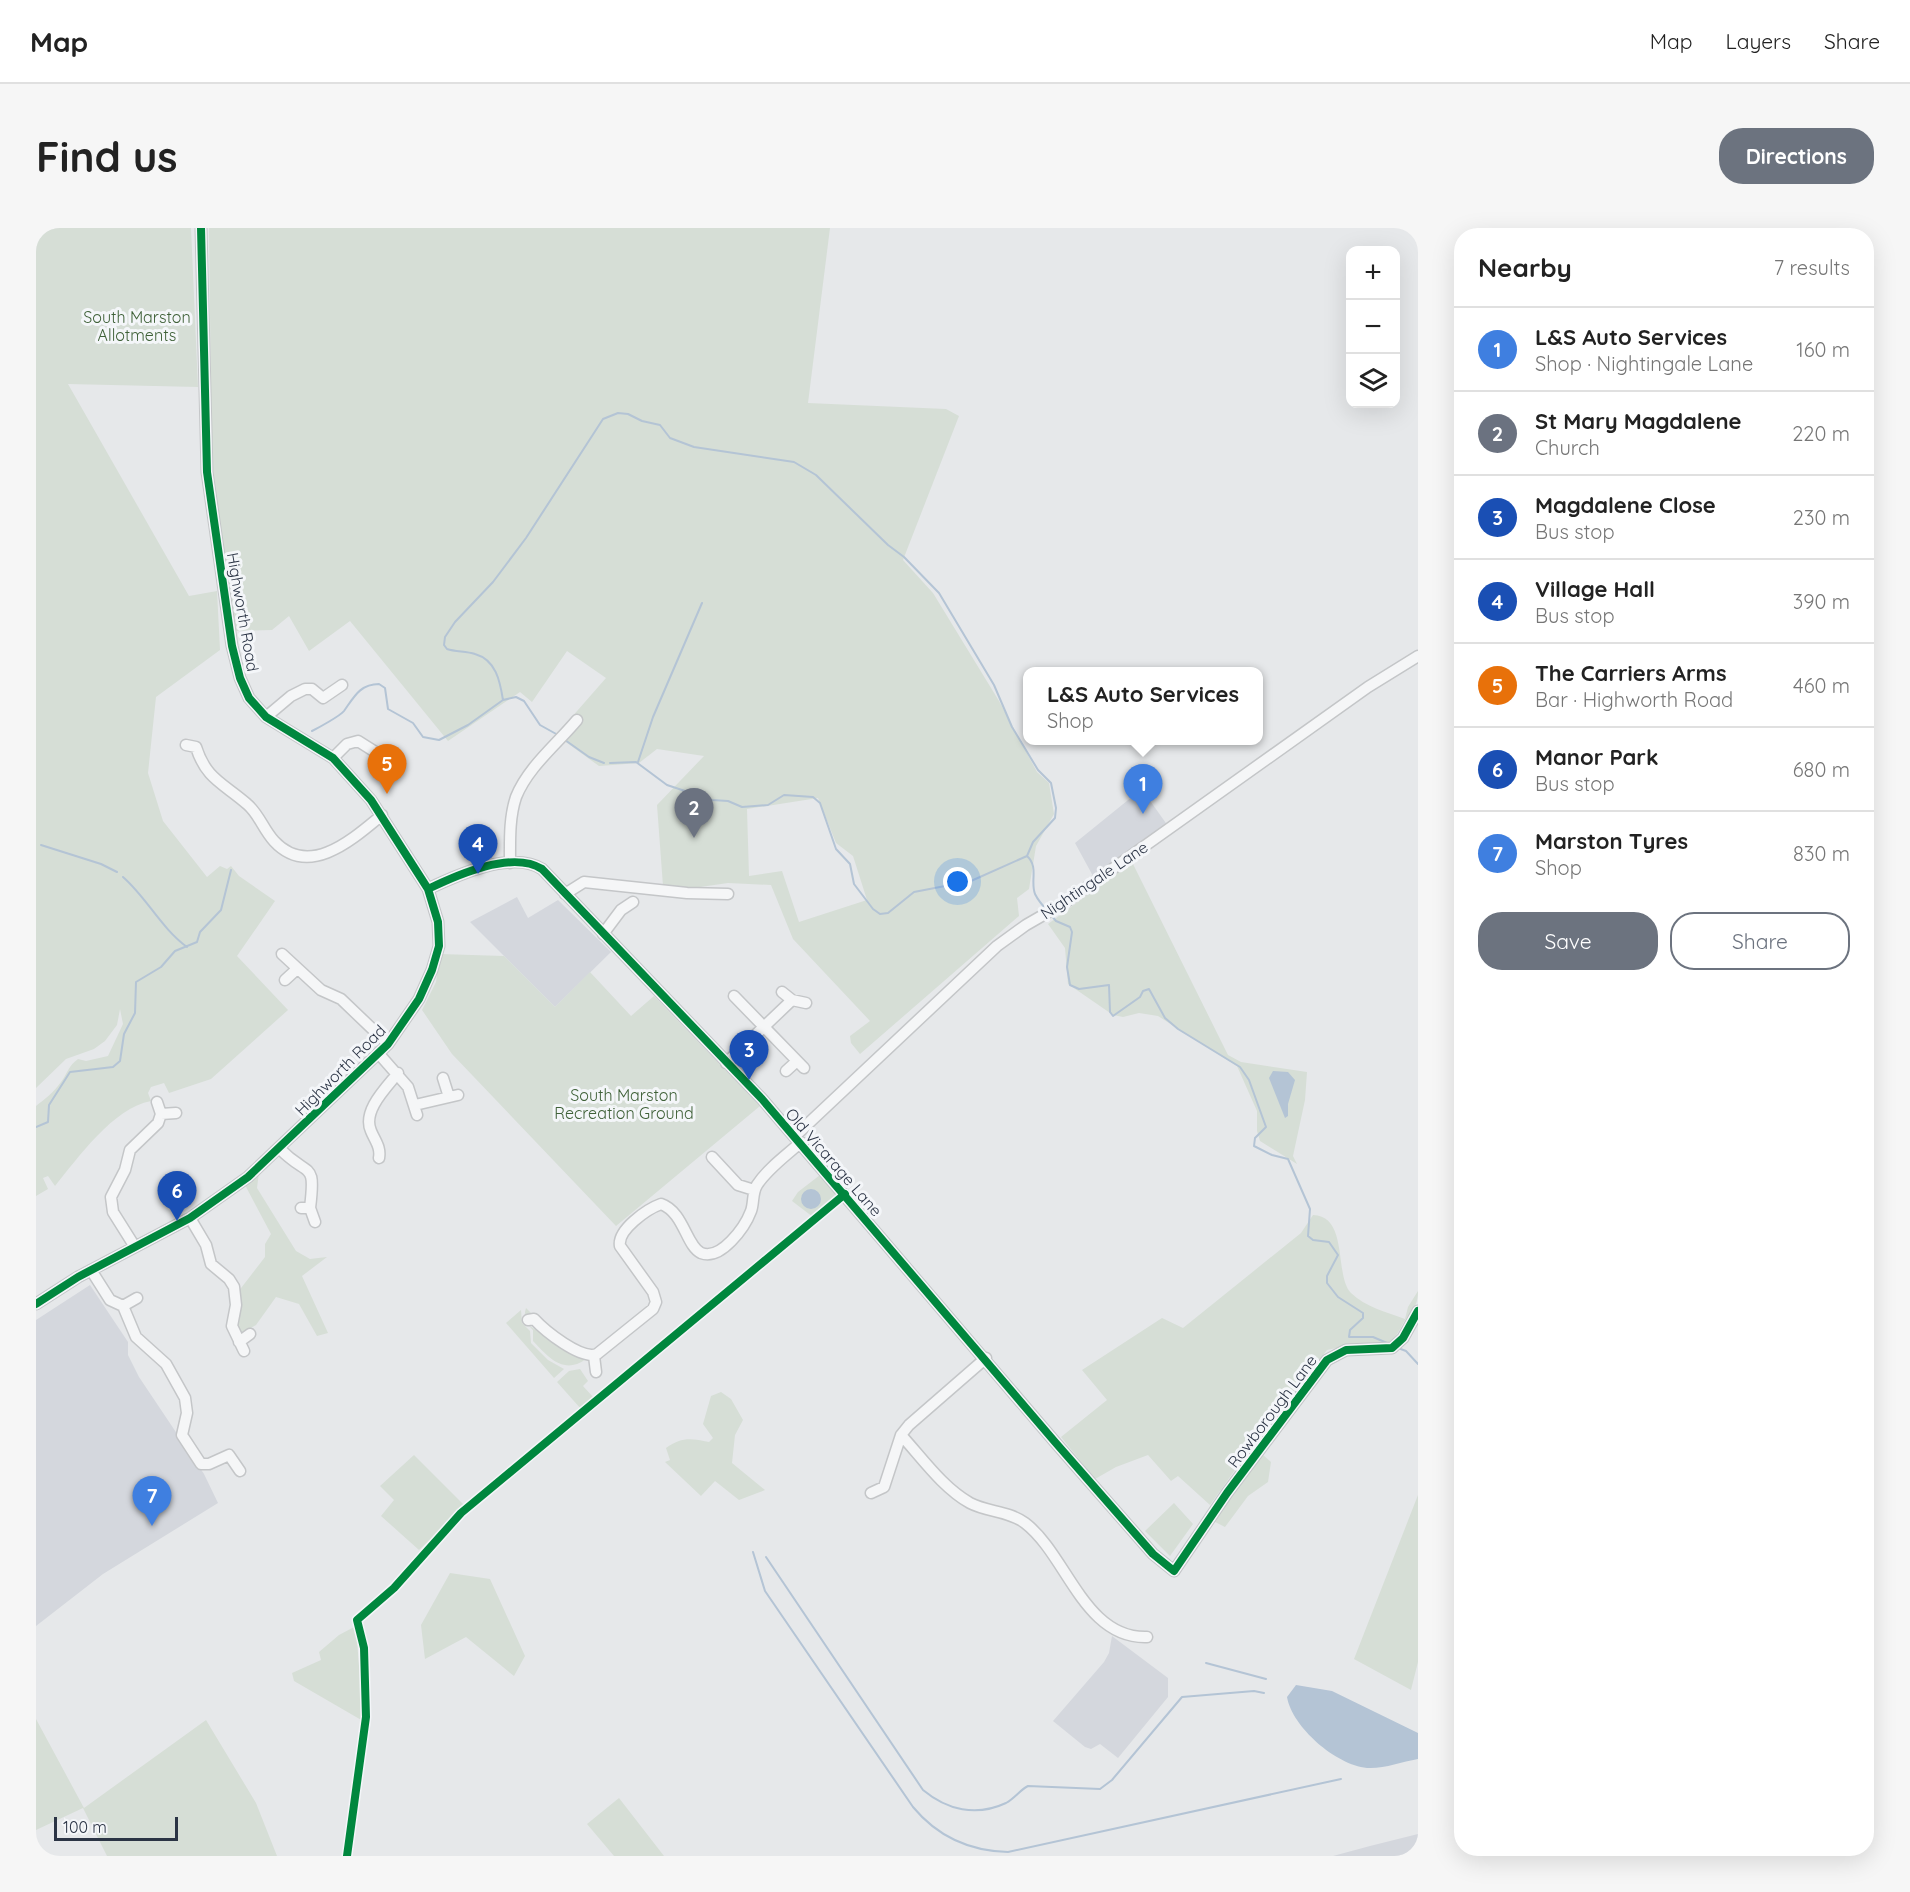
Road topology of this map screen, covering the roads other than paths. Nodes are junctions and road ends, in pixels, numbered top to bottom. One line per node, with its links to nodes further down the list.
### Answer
1 (201, 228): 4 (street, Highworth Road)
2 (1418, 656): 33 (street, Nightingale Lane)
3 (342, 686): 4 (street)
4 (266, 717): 7 (street, Highworth Road)
5 (577, 720): 10 (street)
6 (194, 744): 9 (street)
7 (333, 758): 8 (street); 9 (street, Highworth Road)
8 (388, 760)
9 (382, 815): 11 (street, Highworth Road)
10 (510, 863): 11 (street, Old Vicarage Lane); 12 (street, Old Vicarage Lane)
11 (428, 889): 24 (street, Highworth Road)
12 (565, 894): 13 (street); 15 (street, Old Vicarage Lane)
13 (728, 894)
14 (633, 902): 15 (street)
15 (603, 934): 26 (street, Old Vicarage Lane)
16 (282, 954): 17 (street)
17 (297, 969): 18 (street); 24 (street)
18 (285, 980)
19 (782, 992): 21 (street)
20 (734, 996): 23 (street)
21 (792, 1000): 22 (street); 23 (street)
22 (806, 1003)
23 (764, 1027): 26 (street); 27 (street)
24 (388, 1044): 25 (street, Highworth Road)
25 (379, 1054): 28 (street); 34 (street, Highworth Road)
26 (726, 1063): 33 (street, Old Vicarage Lane)
27 (786, 1071)
28 (398, 1073): 29 (street); 35 (street)
29 (443, 1078)
30 (157, 1102): 32 (street)
31 (176, 1113): 32 (street)
32 (161, 1114): 40 (street)
33 (798, 1139): 37 (street, Nightingale Lane); 49 (street, Old Vicarage Lane)
34 (279, 1148): 38 (street, Highworth Road); 39 (street)
35 (383, 1151)
36 (712, 1157): 37 (street)
37 (754, 1190): 48 (street)
38 (190, 1218): 40 (street, Highworth Road); 47 (street)
39 (315, 1222)
40 (135, 1247): 41 (street, Highworth Road)
41 (91, 1270): 43 (street, Highworth Road); 44 (street)
42 (137, 1298): 44 (street)
43 (36, 1304)
44 (123, 1306): 52 (street)
45 (1418, 1311): 54 (street, Rowborough Lane)
46 (528, 1320): 48 (street)
47 (250, 1334)
48 (594, 1356): 50 (street)
49 (986, 1358): 51 (street); 54 (street, Old Vicarage Lane)
50 (596, 1372)
51 (902, 1435): 53 (street); 55 (street)
52 (240, 1471)
53 (871, 1493)
54 (1174, 1571)
55 (1147, 1637)

